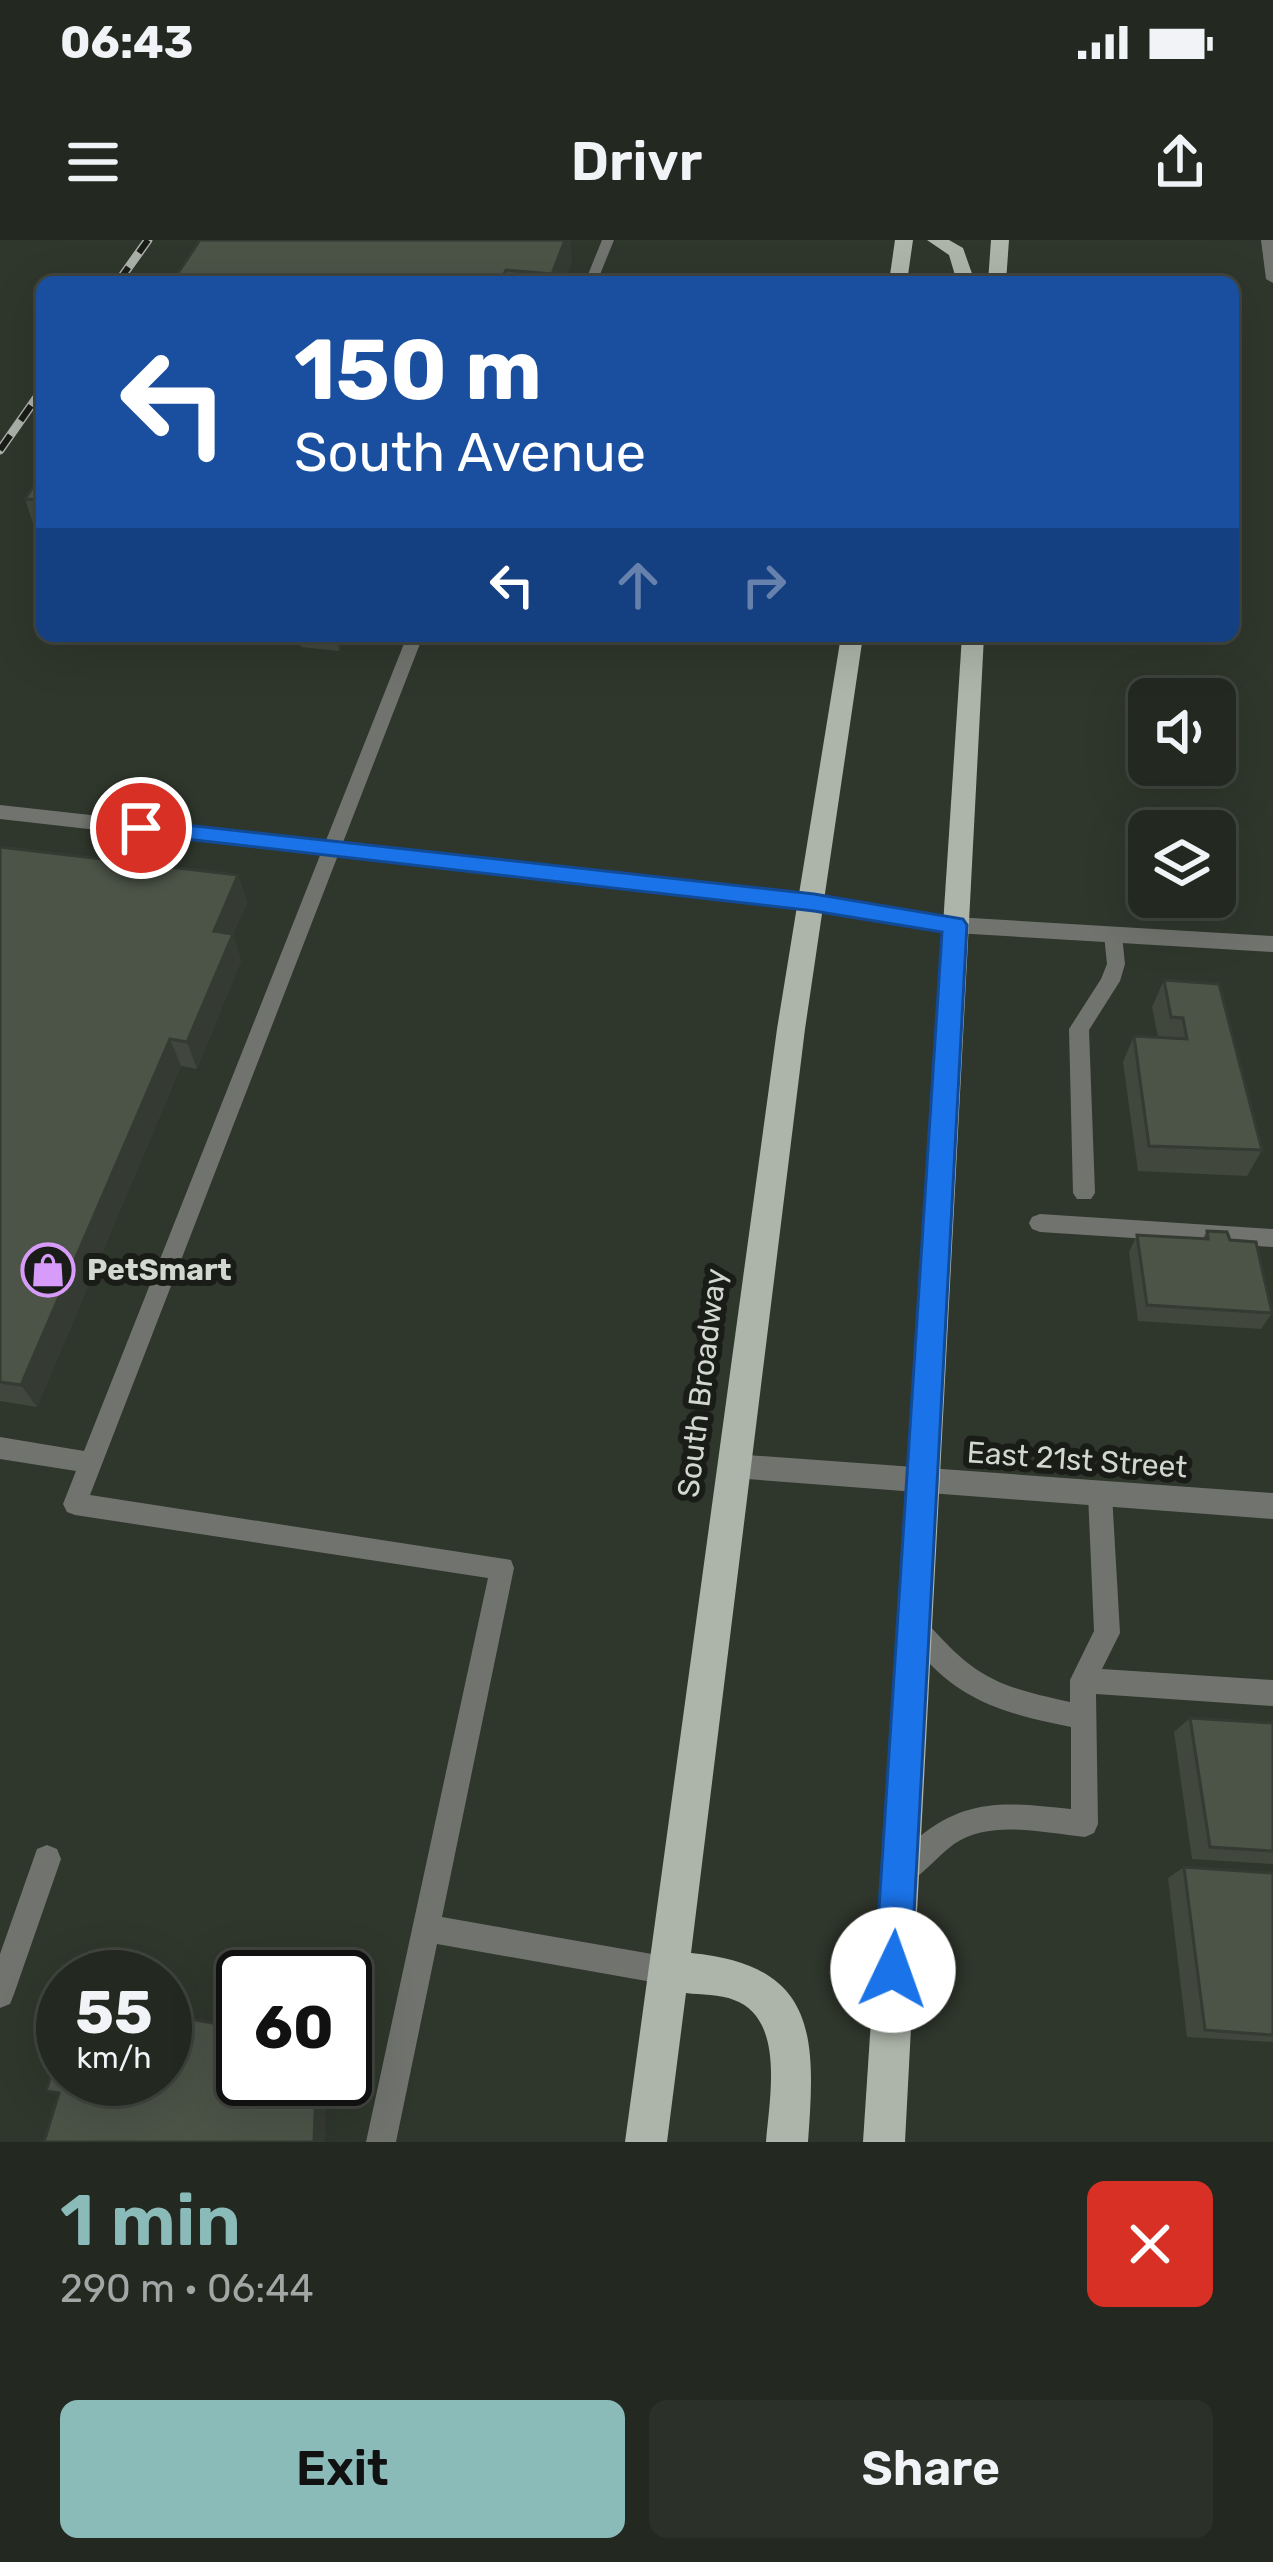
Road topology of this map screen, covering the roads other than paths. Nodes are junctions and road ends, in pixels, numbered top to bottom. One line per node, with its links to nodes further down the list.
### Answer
1 (608, 240): 6 (lane)
2 (904, 240): 7 (main road)
3 (936, 240): 8 (main road)
4 (1000, 240): 9 (main road)
5 (1268, 240): 10 (street)
6 (593, 276)
7 (899, 276)
8 (964, 276)
9 (997, 276)
10 (1273, 279)
11 (413, 642): 15 (lane)
12 (850, 642): 16 (main road, South Broadway)
13 (974, 642): 17 (main road)
14 (0, 812): 15 (street)
15 (329, 849): 16 (street); 24 (lane)
16 (814, 903): 17 (street); 25 (main road, South Broadway)
17 (955, 925): 18 (street); 26 (main road)
18 (1113, 935): 19 (street); 20 (lane)
19 (1273, 944)
20 (1084, 1193)
21 (1040, 1223): 22 (lane)
22 (1273, 1238)
23 (0, 1448): 24 (lane)
24 (91, 1463): 35 (lane)
25 (733, 1466): 26 (street, East 21st Street); 36 (main road, South Broadway)
26 (922, 1483): 27 (street, East 21st Street); 29 (main road)
27 (1100, 1494): 28 (street, East 21st Street); 30 (lane)
28 (1273, 1506)
29 (914, 1627): 32 (lane); 34 (main road)
30 (1083, 1680): 31 (lane); 32 (lane)
31 (1273, 1693)
32 (1083, 1717): 34 (lane)
33 (47, 1859): 37 (lane)
34 (898, 1876): 41 (main road)
35 (429, 1929): 36 (lane); 38 (lane)
36 (668, 1971): 39 (main road, South Broadway); 40 (main road)
37 (0, 1994)
38 (381, 2142)
39 (646, 2142)
40 (787, 2142)
41 (884, 2142)

